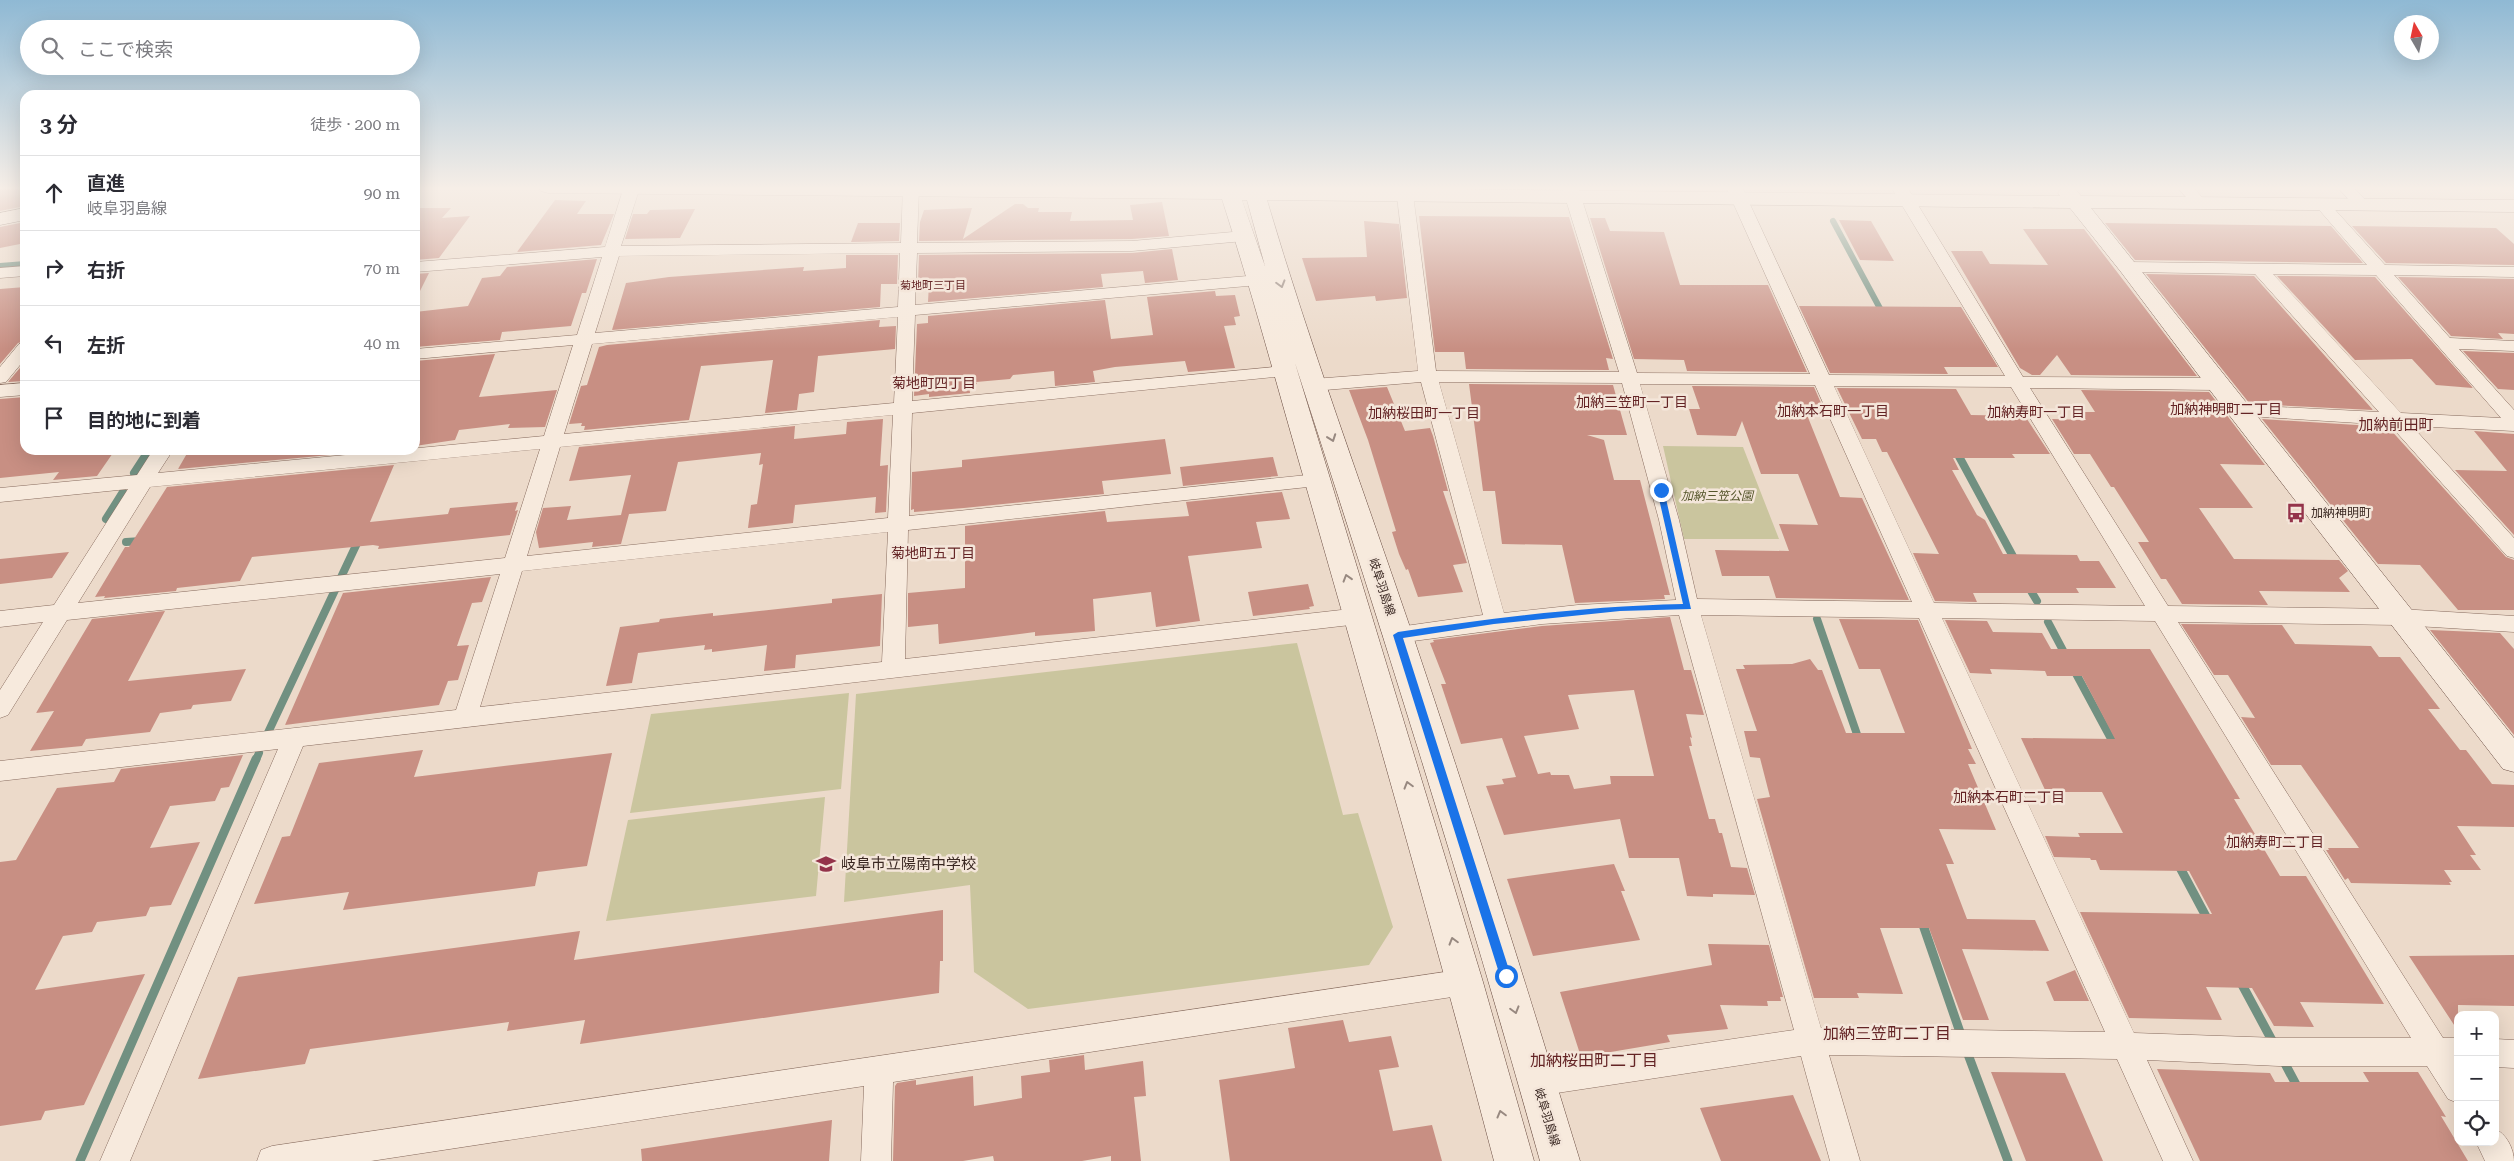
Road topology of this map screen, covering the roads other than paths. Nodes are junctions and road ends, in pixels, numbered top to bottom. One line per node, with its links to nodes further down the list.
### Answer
1 (616, 241): 13 (street)
2 (909, 241): 12 (street)
3 (1186, 241): 12 (street)
4 (1246, 241): 21 (street)
5 (1262, 241): 35 (street, 岐阜羽島線, one-way to 35)
6 (1411, 241): 29 (street)
7 (1587, 241): 31 (street)
8 (1758, 241): 32 (street)
9 (1932, 241): 33 (street)
10 (2107, 241): 15 (street)
11 (2355, 241): 18 (street)
12 (909, 248): 13 (street); 22 (street)
13 (613, 251): 14 (street); 23 (street)
14 (420, 267)
15 (2129, 267): 16 (street); 34 (street)
16 (2261, 270): 18 (street); 40 (street)
17 (20, 271): 20 (street)
18 (2381, 271): 19 (street); 24 (street)
19 (2514, 272)
20 (0, 273)
21 (1259, 280): 22 (street); 28 (street)
22 (907, 311): 23 (street); 38 (street)
23 (585, 340): 27 (street); 42 (street)
24 (2444, 343): 25 (street); 41 (street)
25 (2514, 346)
26 (20, 354): 30 (street)
27 (420, 354)
28 (1284, 371): 38 (street); 46 (street)
29 (1428, 376): 31 (street); 35 (street); 59 (street)
30 (0, 378)
31 (1630, 378): 32 (street); 52 (street)
32 (1822, 380): 33 (street); 53 (street)
33 (2017, 382): 34 (street); 55 (street)
34 (2217, 384): 39 (street)
35 (1313, 385): 61 (street, 岐阜羽島線, one-way to 61)
36 (20, 389): 37 (street)
37 (0, 391)
38 (903, 408): 42 (street); 49 (street)
39 (2239, 411): 40 (street); 57 (street)
40 (2395, 419): 41 (street); 50 (street)
41 (2514, 424)
42 (552, 442): 45 (street); 51 (street)
43 (160, 455): 47 (street)
44 (416, 455): 47 (street)
45 (420, 455)
46 (1317, 480): 49 (street); 56 (street, one-way to 46)
47 (143, 481): 48 (street); 54 (street)
48 (0, 495)
49 (899, 524): 51 (street); 62 (street)
50 (2514, 551)
51 (514, 565): 54 (street); 64 (street)
52 (1688, 607): 53 (street); 59 (street); 69 (street)
53 (1925, 610): 55 (street); 70 (street)
54 (61, 612): 58 (street); 63 (street)
55 (2161, 614): 57 (street); 71 (street)
56 (1359, 616): 62 (street); 68 (street, one-way to 56)
57 (2400, 617): 60 (street); 66 (street)
58 (0, 619)
59 (1494, 620): 61 (street)
60 (2514, 624)
61 (1398, 635): 76 (street, 岐阜羽島線, one-way to 76)
62 (893, 667): 64 (street)
63 (0, 709)
64 (465, 719): 65 (street)
65 (294, 739): 67 (street); 79 (street)
66 (2514, 760)
67 (0, 772)
68 (1465, 982): 74 (street); 82 (street, one-way to 68)
69 (1810, 1041): 70 (street); 76 (street); 84 (street)
70 (2126, 1046): 71 (street); 85 (street)
71 (2446, 1052): 75 (street)
72 (2499, 1053): 73 (street)
73 (2514, 1054)
74 (879, 1069): 78 (street); 81 (street)
75 (2454, 1077)
76 (1537, 1082): 83 (street, 岐阜羽島線)
77 (2493, 1146): 86 (street)
78 (310, 1158): 80 (street)
79 (115, 1161)
80 (272, 1161)
81 (876, 1161)
82 (1514, 1161)
83 (1560, 1161)
84 (1845, 1161)
85 (2178, 1161)
86 (2502, 1161)

